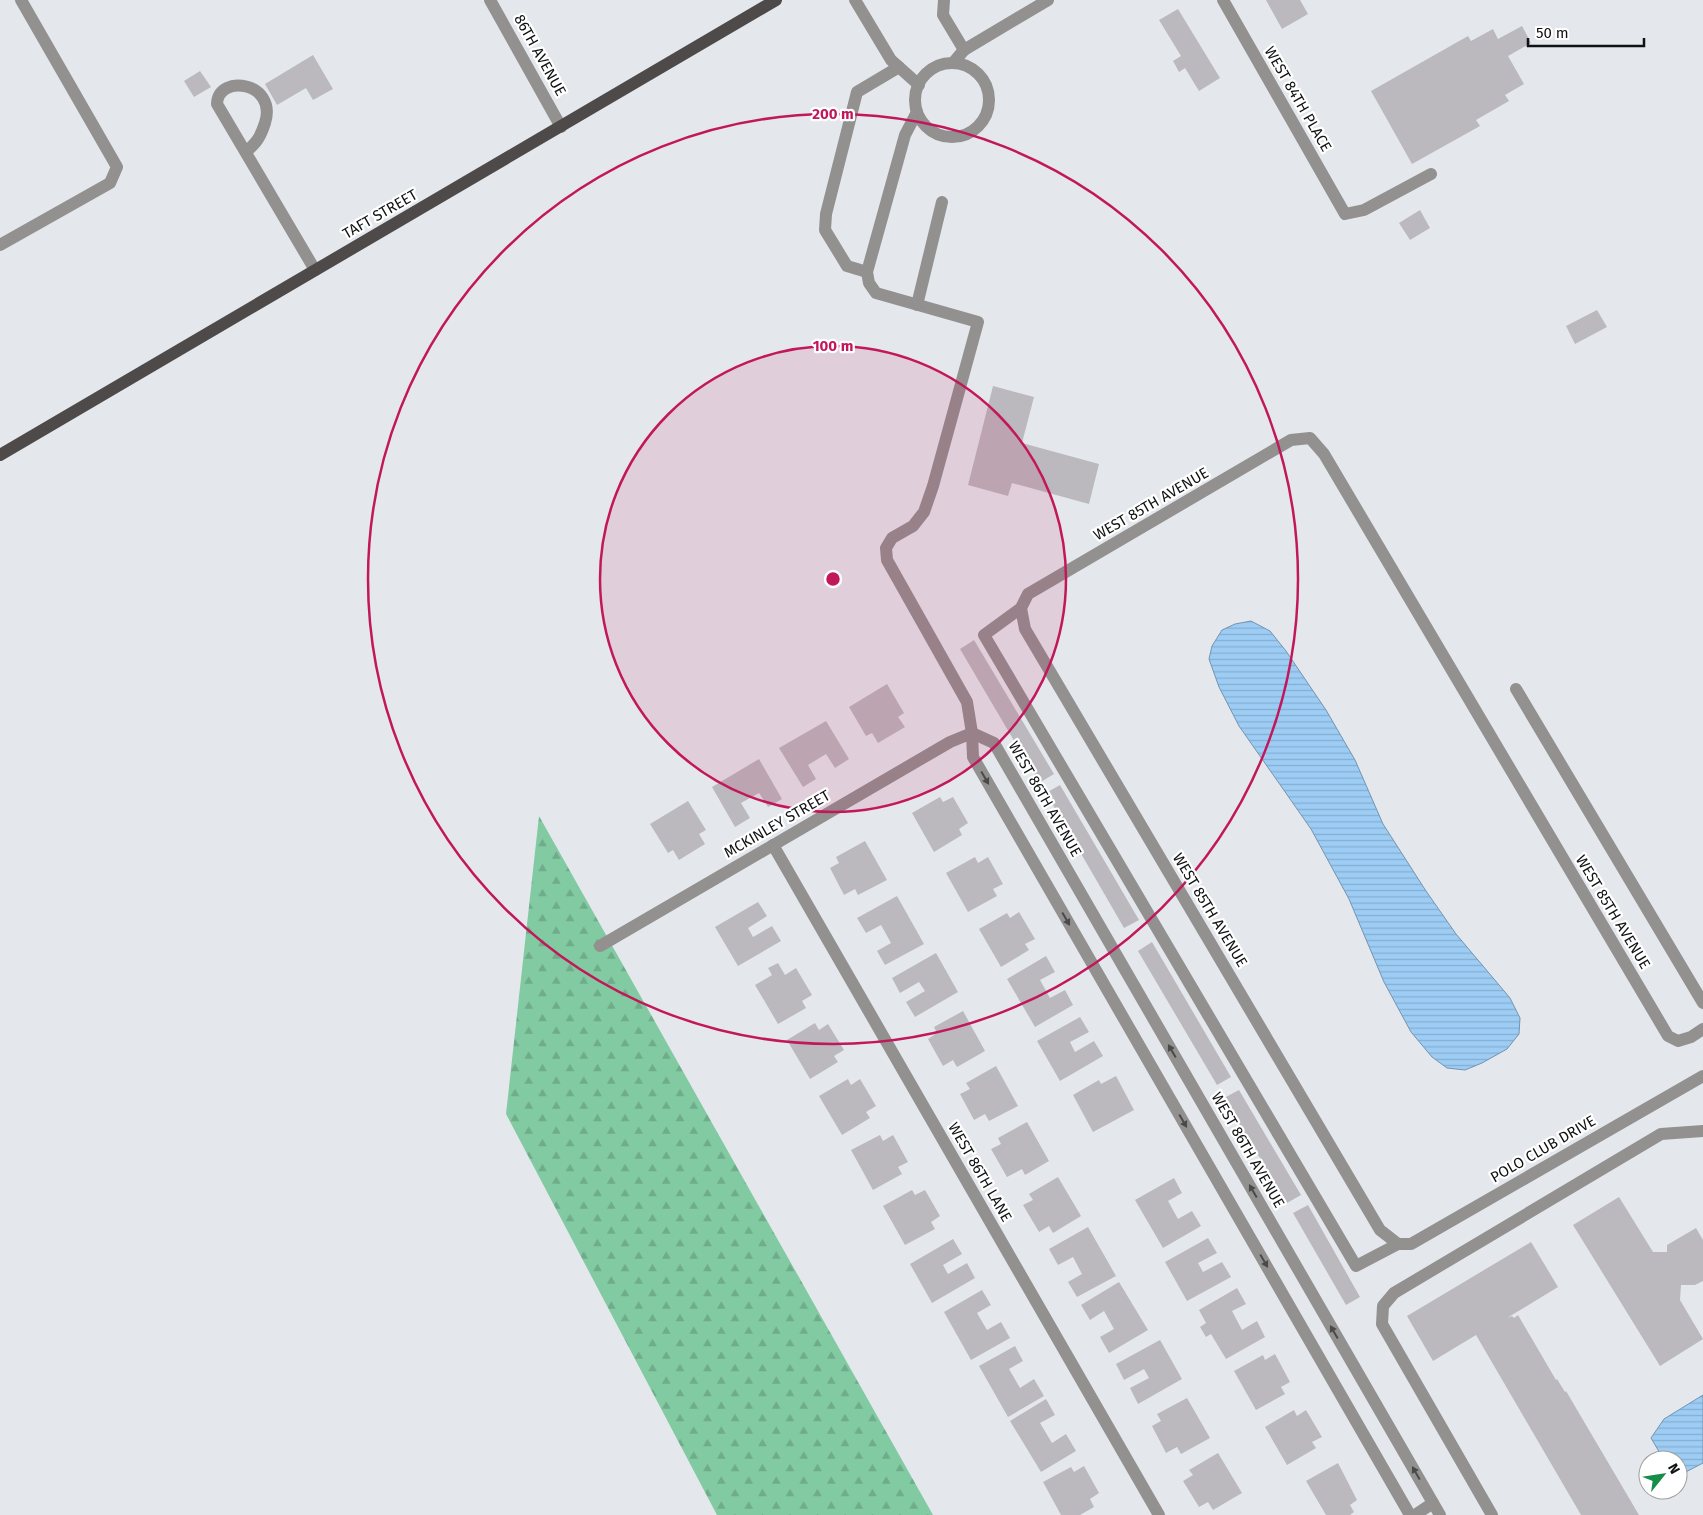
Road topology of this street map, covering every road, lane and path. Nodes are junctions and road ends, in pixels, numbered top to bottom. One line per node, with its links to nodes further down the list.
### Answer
1 (20, 0): 17 (street)
2 (490, 0): 13 (street, 86TH AVENUE)
3 (776, 0): 13 (main road, TAFT STREET)
4 (856, 0): 10 (street)
5 (944, 0): 8 (street)
6 (1048, 0): 8 (street)
7 (1223, 0): 15 (street, WEST 84TH PLACE)
8 (964, 50): 9 (street)
9 (953, 63): 11 (street); 12 (street)
10 (899, 67): 11 (street); 19 (street)
11 (919, 85): 12 (street)
12 (917, 112): 19 (street)
13 (561, 126): 18 (main road, TAFT STREET)
14 (246, 152): 14 (street); 18 (street)
15 (1431, 174)
16 (942, 202): 20 (street)
17 (0, 245)
18 (315, 270): 21 (main road, TAFT STREET)
19 (867, 272): 20 (street)
20 (917, 305): 24 (street)
21 (0, 455)
22 (1021, 608): 28 (street, WEST 85TH AVENUE); 31 (street, WEST 85TH AVENUE); 31 (street, POLO CLUB DRIVE)
23 (1516, 690): 27 (street)
24 (972, 733): 25 (street, MCKINLEY STREET); 32 (street, WEST 86TH AVENUE, one-way to 24); 34 (street, one-way to 34)
25 (773, 845): 26 (street, MCKINLEY STREET); 33 (street, WEST 86TH LANE)
26 (600, 946)
27 (1703, 1002)
28 (1703, 1029)
29 (1703, 1076): 31 (street, POLO CLUB DRIVE)
30 (1703, 1131): 37 (street)
31 (1398, 1244)
32 (1433, 1504): 35 (street); 36 (street, WEST 86TH AVENUE)
33 (1159, 1515)
34 (1410, 1515)
35 (1415, 1515)
36 (1440, 1515)
37 (1492, 1515)

